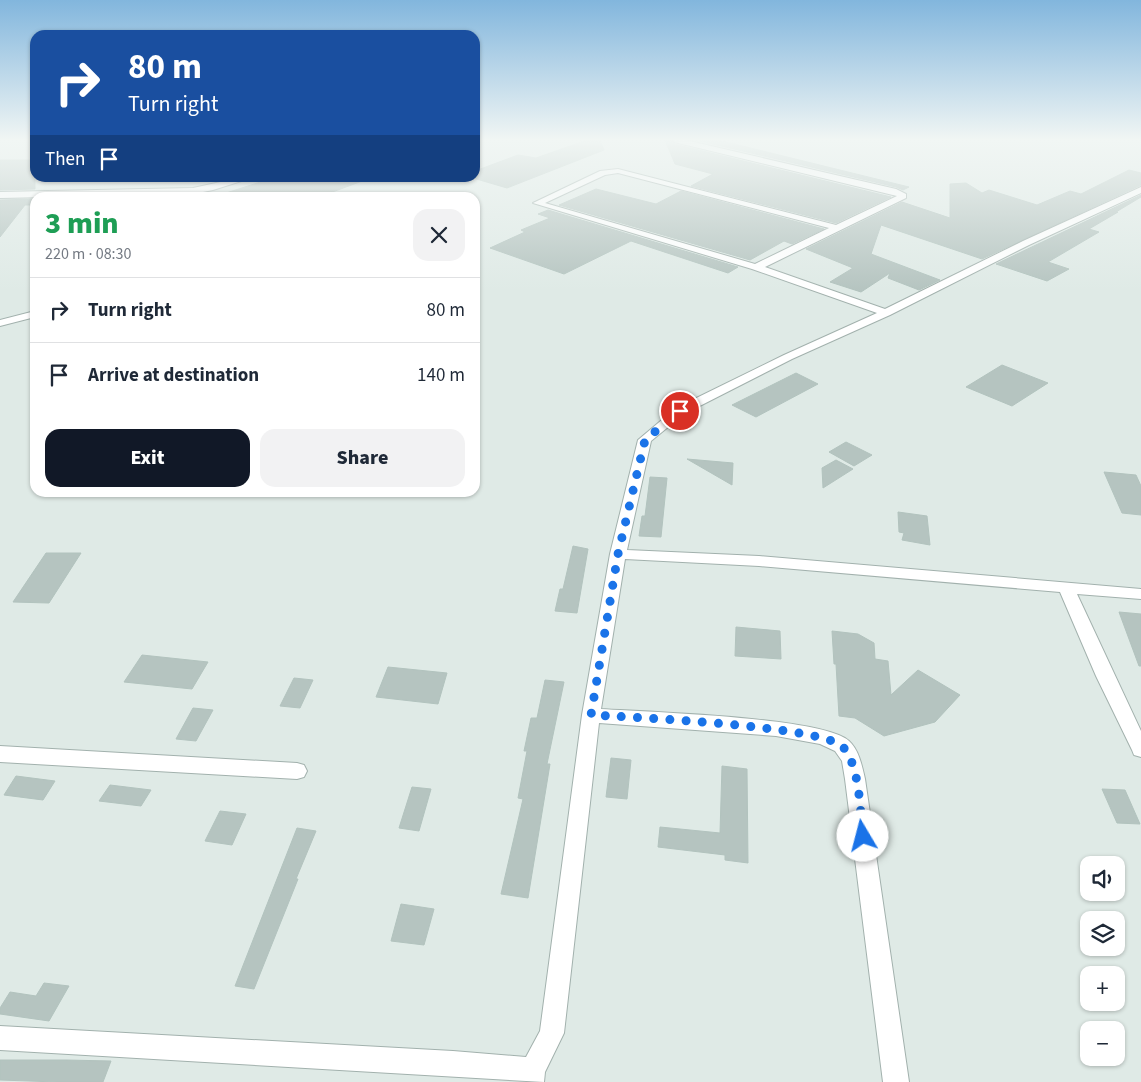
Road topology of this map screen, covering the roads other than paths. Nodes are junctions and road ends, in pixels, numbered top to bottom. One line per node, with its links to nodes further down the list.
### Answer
1 (196, 190): 6 (street)
2 (564, 190): 10 (street)
3 (693, 190): 9 (street)
4 (890, 190): 9 (street)
5 (1140, 190): 11 (street)
6 (179, 192)
7 (0, 195): 8 (street)
8 (30, 195)
9 (838, 228): 10 (street)
10 (756, 267): 11 (street)
11 (886, 313): 14 (street)
12 (30, 315): 13 (street)
13 (0, 324)
14 (618, 554): 15 (street); 17 (street)
15 (1066, 588): 16 (street); 18 (street)
16 (1141, 594)
17 (591, 715): 22 (street); 23 (street)
18 (1141, 750)
19 (0, 754): 20 (street)
20 (297, 771)
21 (0, 1038): 22 (street)
22 (532, 1076)
23 (896, 1082)

